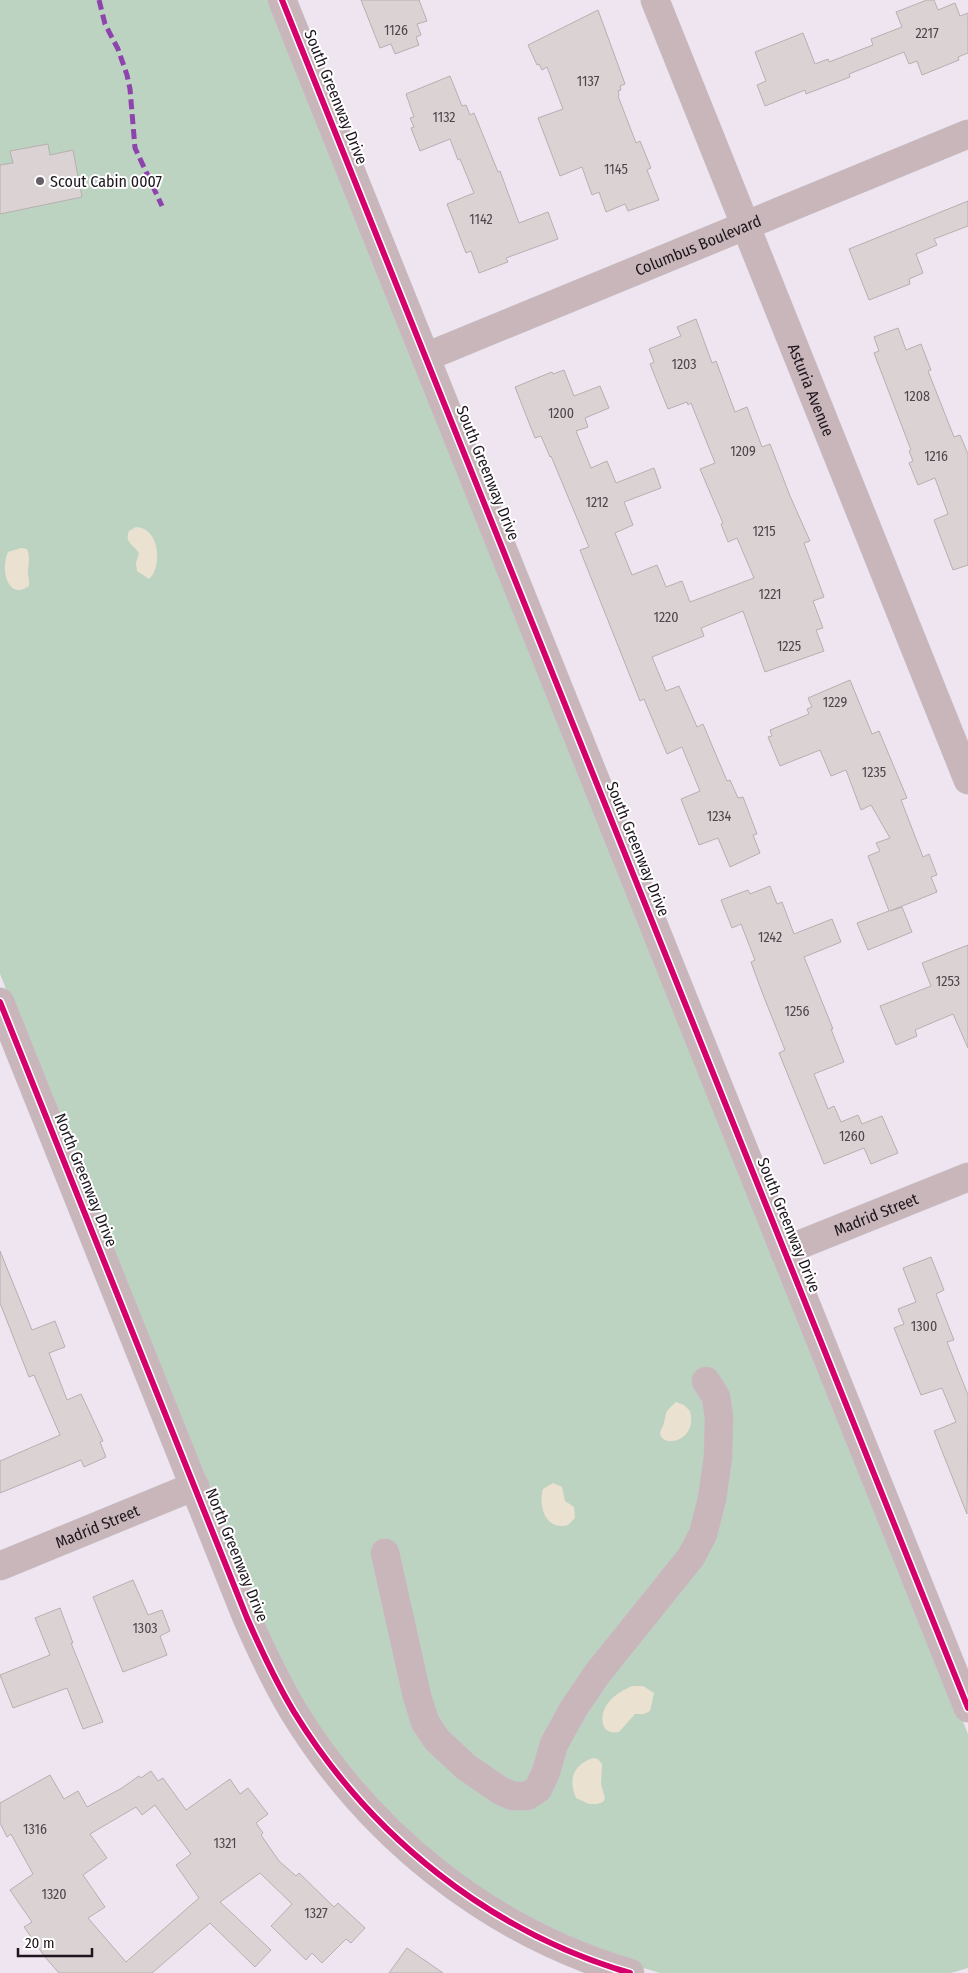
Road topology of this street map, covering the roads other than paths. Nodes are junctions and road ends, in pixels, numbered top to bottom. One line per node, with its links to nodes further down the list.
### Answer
1 (282, 0): 5 (street, South Greenway Drive)
2 (655, 0): 4 (street, Asturia Avenue)
3 (968, 134): 4 (street, Columbus Boulevard)
4 (745, 226): 5 (street, Columbus Boulevard); 6 (street, Asturia Avenue)
5 (426, 357): 9 (street, South Greenway Drive)
6 (968, 780)
7 (0, 1002): 11 (street, North Greenway Drive)
8 (968, 1177): 9 (street, Madrid Street)
9 (784, 1251): 14 (street, South Greenway Drive)
10 (706, 1381): 12 (street)
11 (195, 1486): 13 (street, Madrid Street); 15 (street, North Greenway Drive)
12 (385, 1553)
13 (0, 1566)
14 (968, 1708)
15 (630, 1973)

